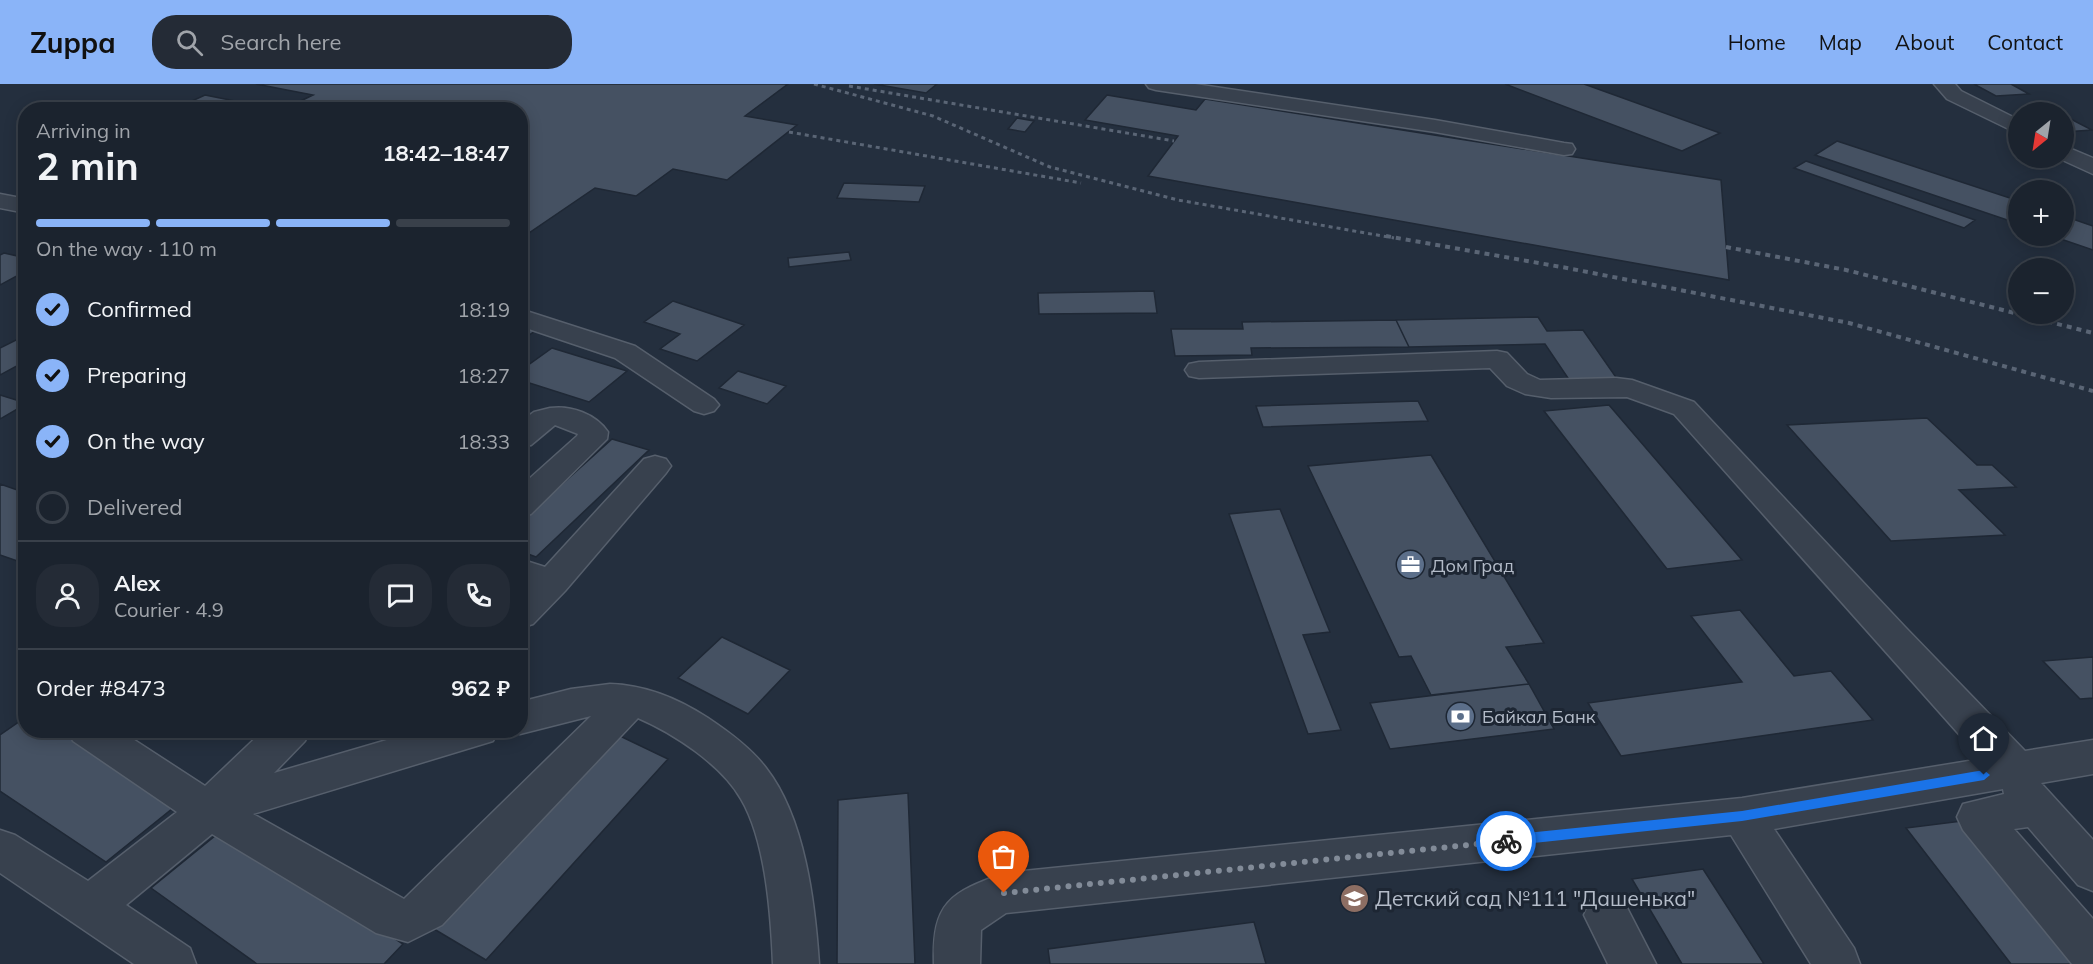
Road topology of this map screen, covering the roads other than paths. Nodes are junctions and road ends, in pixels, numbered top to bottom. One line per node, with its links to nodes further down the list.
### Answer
1 (1156, 84): 4 (street)
2 (1944, 84): 3 (street)
3 (2008, 122)
4 (1564, 149)
5 (0, 201): 6 (street)
6 (18, 204)
7 (528, 320): 9 (street)
8 (1199, 370): 22 (street)
9 (704, 405)
10 (528, 431): 12 (street)
11 (655, 466): 14 (street)
12 (528, 499)
13 (528, 574): 14 (street)
14 (553, 582): 15 (street)
15 (528, 607)
16 (630, 702): 17 (street); 24 (street); 32 (street)
17 (528, 716)
18 (99, 738): 24 (street)
19 (283, 738): 24 (street)
20 (452, 738): 24 (street)
21 (2093, 757): 22 (street)
22 (2011, 771): 23 (street); 25 (street)
23 (2036, 807): 27 (street); 30 (street)
24 (208, 810): 28 (street)
25 (1742, 816): 33 (street); 35 (street)
26 (0, 849): 28 (street)
27 (2093, 871)
28 (90, 907): 31 (street)
29 (1607, 915): 34 (street)
30 (2093, 954)
31 (172, 964)
32 (796, 964)
33 (957, 964)
34 (1633, 964)
35 (1837, 964)

